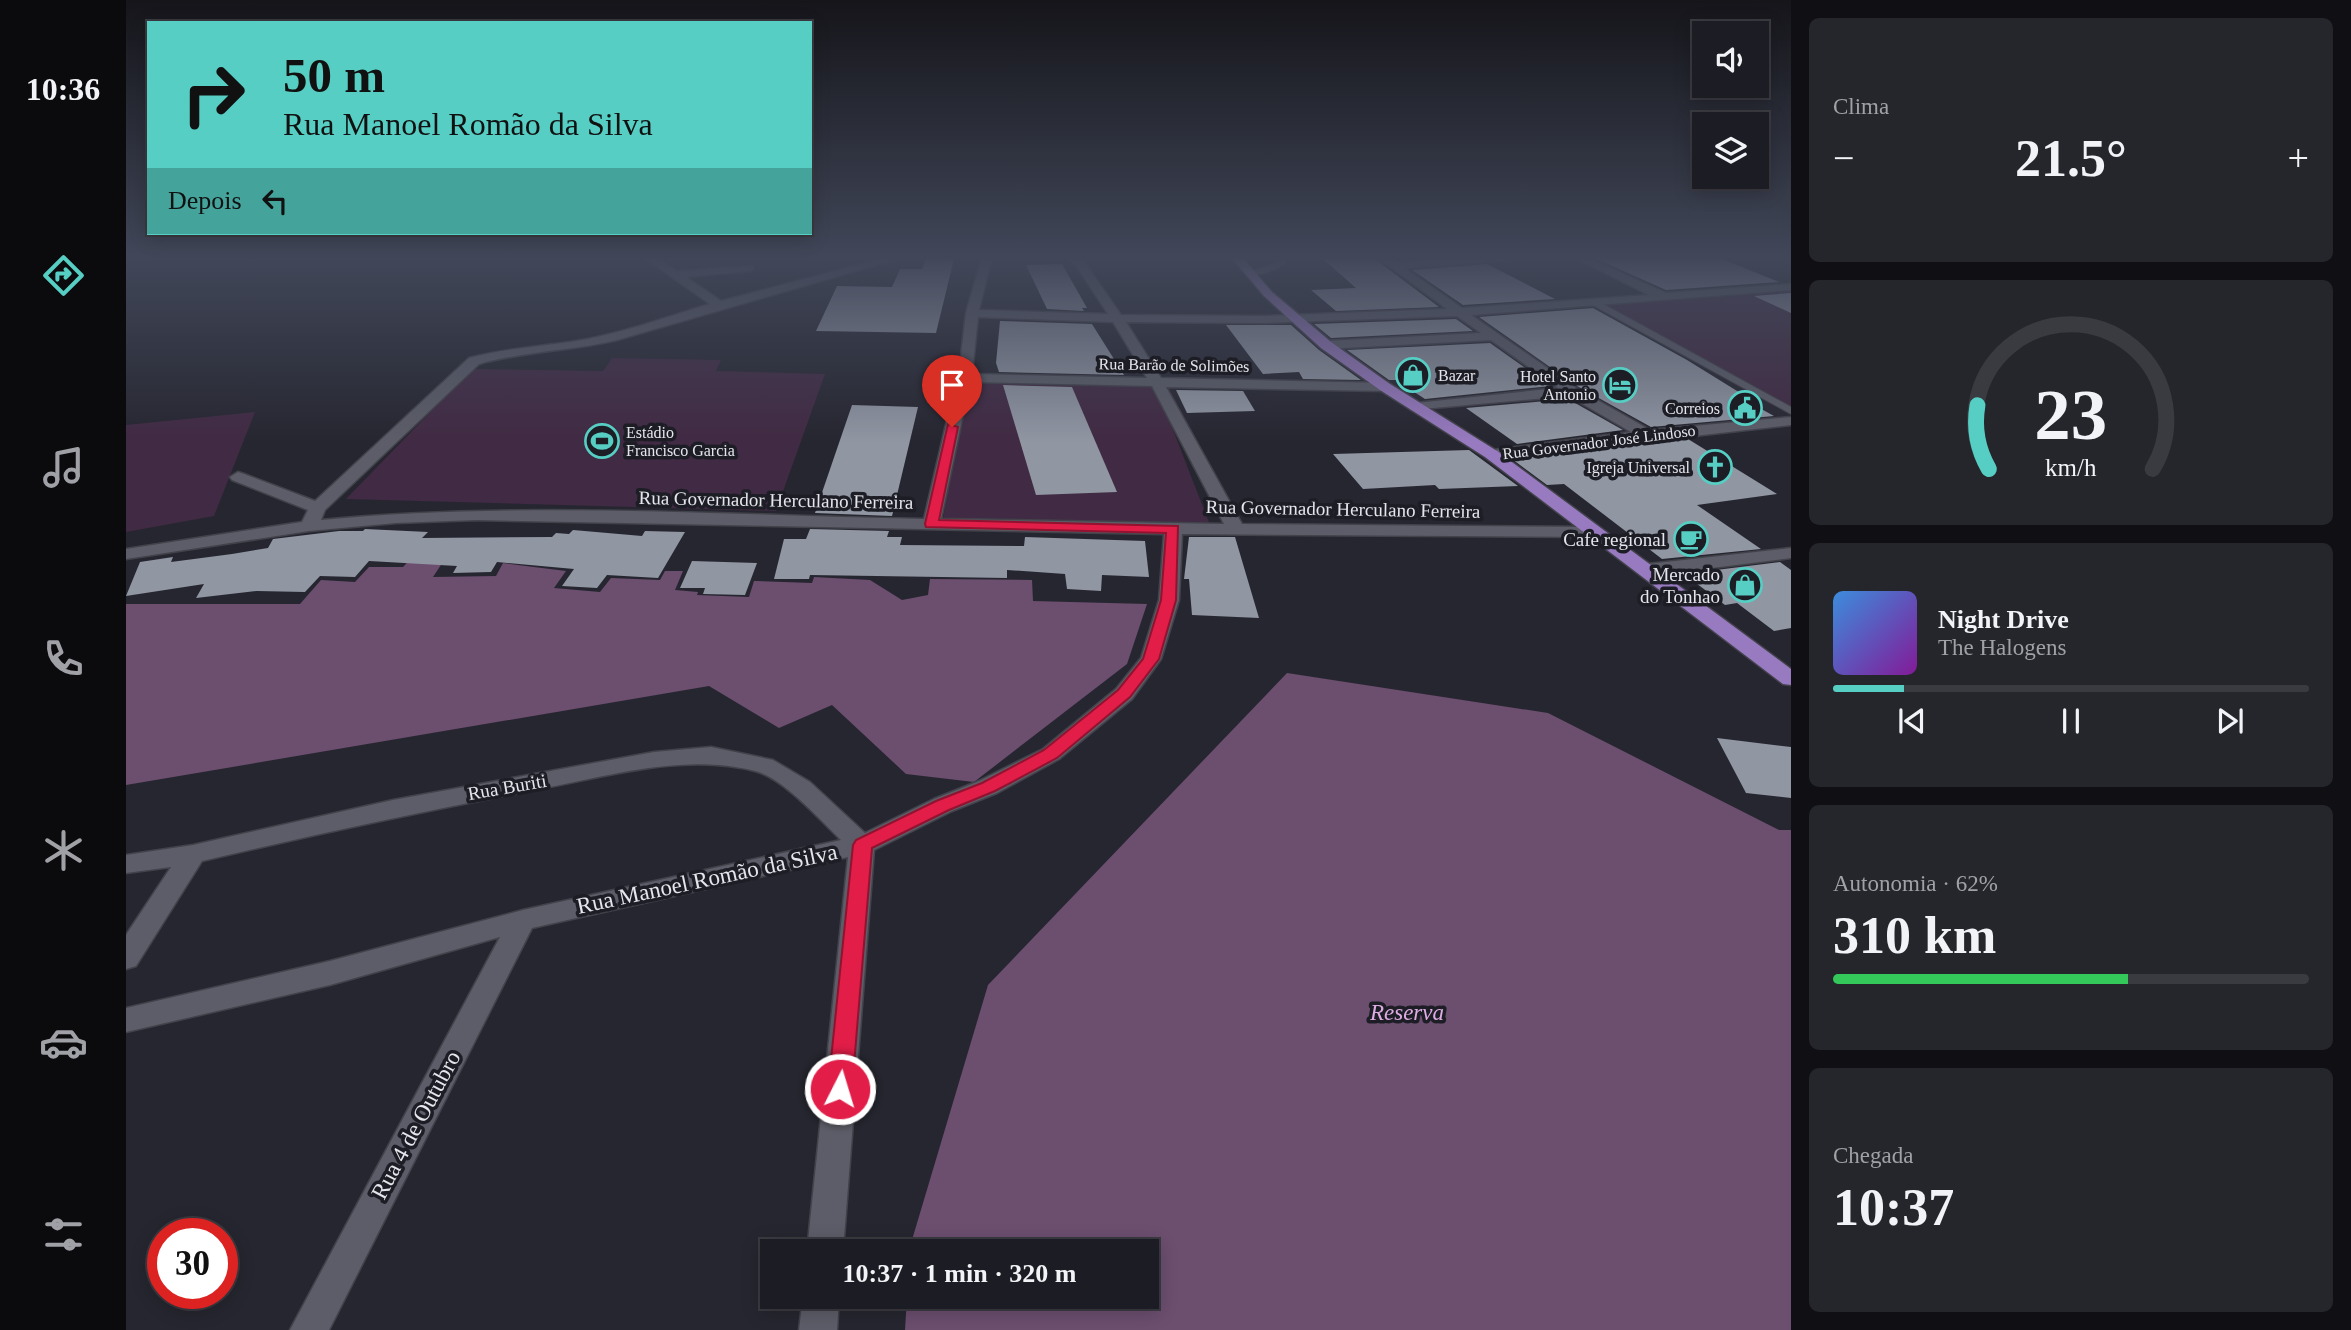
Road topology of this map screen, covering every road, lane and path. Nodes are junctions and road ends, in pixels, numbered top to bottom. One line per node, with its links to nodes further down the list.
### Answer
1 (672, 319): 21 (street)
2 (971, 319): 11 (street)
3 (1120, 319): 12 (street)
4 (1167, 319): 5 (street)
5 (1222, 319)
6 (1297, 319): 10 (main road)
7 (1470, 319): 9 (street)
8 (1625, 319): 16 (lane)
9 (1492, 336): 10 (street); 14 (street)
10 (1326, 345): 13 (main road)
11 (963, 378): 12 (street, Rua Barão de Solimões); 22 (street)
12 (1157, 383): 13 (street, Rua Barão de Solimões); 24 (street)
13 (1385, 387): 15 (main road)
14 (1571, 391): 15 (street); 18 (street)
15 (1416, 407): 19 (main road)
16 (1791, 411)
17 (1791, 421): 18 (street, Rua Governador José Lindoso)
18 (1647, 435): 19 (street, Rua Governador José Lindoso)
19 (1491, 454): 26 (main road)
20 (238, 477): 21 (street)
21 (318, 508): 23 (street)
22 (931, 524): 23 (street, Rua Governador Herculano Ferreira); 25 (street, Rua Governador Herculano Ferreira)
23 (309, 526): 28 (street, Rua Governador Herculano Ferreira)
24 (1235, 528): 25 (street, Rua Governador Herculano Ferreira); 26 (street, Rua Governador Herculano Ferreira)
25 (1173, 529): 31 (street, Rua Manoel Romão da Silva)
26 (1596, 532): 29 (main road)
27 (1791, 553): 29 (street)
28 (126, 554)
29 (1648, 570): 30 (main road)
30 (1791, 679)
31 (862, 845): 32 (street, Rua Buriti); 34 (street, Rua Manoel Romão da Silva); 37 (street)
32 (193, 854): 33 (street, Rua Buriti); 35 (street)
33 (126, 864)
34 (523, 920): 36 (street, Rua Manoel Romão da Silva); 39 (street, Rua 4 de Outubro)
35 (126, 958)
36 (126, 1020)
37 (826, 1239)
38 (820, 1309): 40 (street)
39 (309, 1330)
40 (818, 1330)

